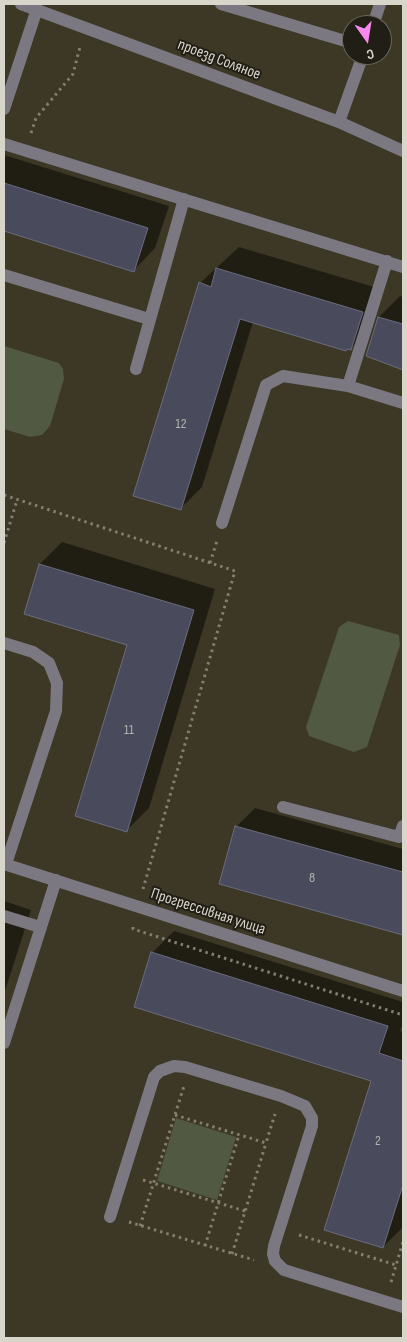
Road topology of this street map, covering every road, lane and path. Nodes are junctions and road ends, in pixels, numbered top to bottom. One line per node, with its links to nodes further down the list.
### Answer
1 (21, 4): 3 (street, проезд Соляное)
2 (221, 4): 5 (street)
3 (37, 9): 4 (street, проезд Соляное); 7 (street)
4 (86, 27): 8 (street, проезд Соляное); 10 (path)
5 (342, 40)
6 (360, 65): 8 (street)
7 (4, 109)
8 (340, 122): 11 (street, проезд Соляное)
9 (4, 144): 10 (street)
10 (25, 150): 12 (street)
11 (403, 151)
12 (184, 199): 13 (street); 16 (street)
13 (387, 261): 14 (street); 18 (street)
14 (403, 267)
15 (4, 275): 16 (street)
16 (149, 319): 17 (street)
17 (136, 369)
18 (348, 386): 19 (street); 22 (street)
19 (403, 403)
20 (4, 495): 21 (path)
21 (16, 500): 23 (path); 29 (path)
22 (222, 523)
23 (4, 543)
24 (4, 643): 27 (street)
25 (282, 807): 26 (street)
26 (403, 826)
27 (5, 864): 28 (street, Прогрессивная улица)
28 (56, 880): 29 (street, Прогрессивная улица); 31 (street)
29 (138, 906): 32 (street, Прогрессивная улица); 33 (path)
30 (4, 916): 31 (street)
31 (40, 928): 34 (street)
32 (403, 991)
33 (403, 1016)
34 (4, 1043)
35 (189, 1068): 36 (street); 37 (path); 40 (street)
36 (281, 1096): 39 (path); 46 (street)
37 (175, 1115): 38 (path); 41 (path)
38 (239, 1135): 39 (path); 42 (path)
39 (266, 1143): 43 (path)
40 (124, 1174): 41 (path); 44 (street)
41 (154, 1183): 42 (path); 45 (path)
42 (218, 1203): 43 (path); 48 (path)
43 (245, 1211): 49 (path)
44 (110, 1217): 45 (path)
45 (140, 1226): 48 (path)
46 (279, 1229): 50 (street); 51 (path)
47 (403, 1242): 51 (path)
48 (205, 1246): 49 (path)
49 (232, 1254): 50 (path)
50 (275, 1261): 52 (street)
51 (396, 1265): 52 (path)
52 (385, 1302): 53 (street)
53 (403, 1307)

